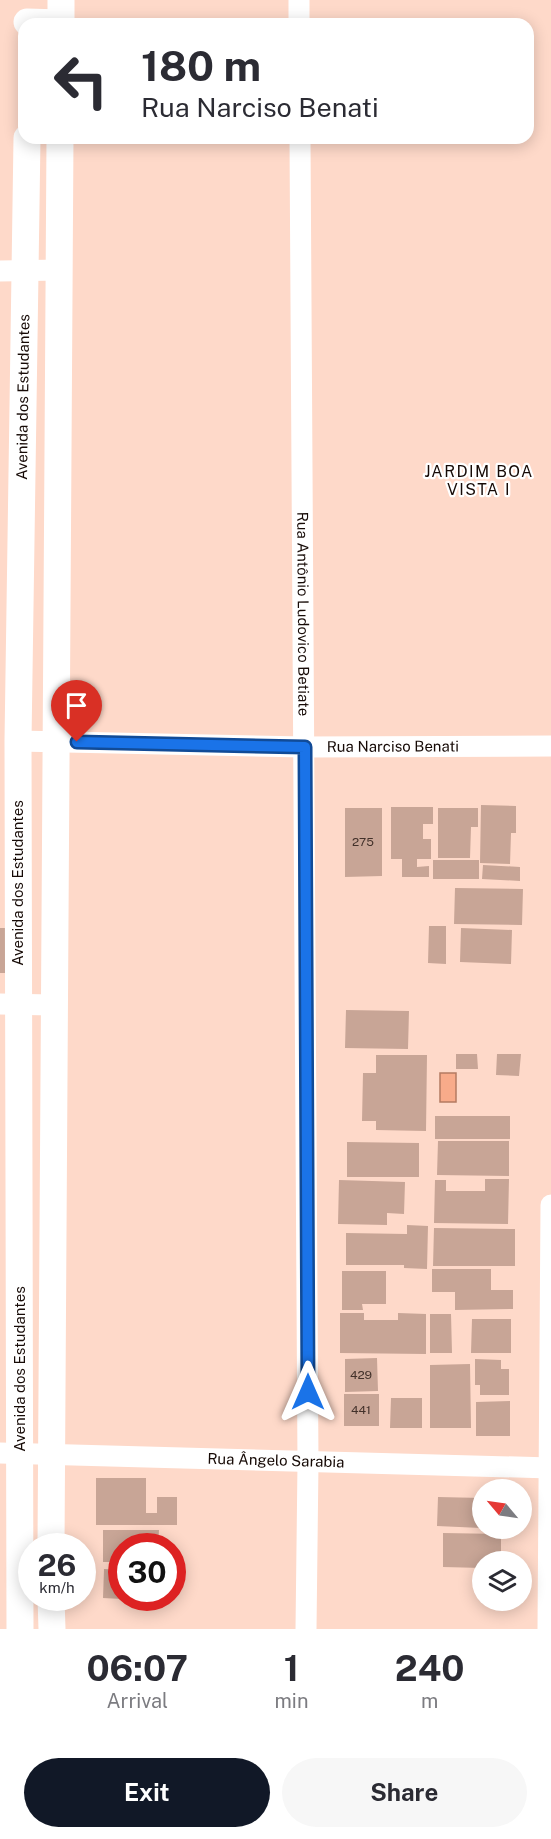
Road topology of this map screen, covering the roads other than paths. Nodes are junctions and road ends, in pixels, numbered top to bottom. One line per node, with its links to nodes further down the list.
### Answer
1 (299, 0): 4 (street)
2 (27, 15): 3 (street)
3 (61, 16)
4 (299, 18)
5 (27, 144): 8 (street, Avenida dos Estudantes)
6 (60, 144): 9 (street, Avenida dos Estudantes)
7 (300, 144): 14 (street, Rua Antônio Ludovico Betiate)
8 (27, 270): 9 (street); 10 (street); 11 (street, Avenida dos Estudantes)
9 (60, 270): 12 (street, Avenida dos Estudantes)
10 (0, 271)
11 (18, 741): 12 (street, Rua Narciso Benati); 15 (street, Avenida dos Estudantes)
12 (54, 742): 14 (street, Rua Narciso Benati); 16 (street, Avenida dos Estudantes)
13 (551, 746): 14 (street, Rua Narciso Benati)
14 (305, 747): 20 (street, Rua Antônio Ludovico Betiate)
15 (9, 1005): 16 (street); 18 (street, Avenida dos Estudantes)
16 (53, 1005): 19 (street, Avenida dos Estudantes)
17 (551, 1205): 21 (street)
18 (10, 1453): 19 (street, Rua Ângelo Sarabia); 24 (street, Avenida dos Estudantes)
19 (51, 1454): 20 (street, Rua Ângelo Sarabia); 22 (street, Avenida dos Estudantes)
20 (308, 1463): 21 (street, Rua Ângelo Sarabia); 26 (street, Rua Antônio Ludovico Betiate)
21 (551, 1468): 27 (street)
22 (51, 1533)
23 (51, 1611): 25 (street)
24 (20, 1629)
25 (52, 1629)
26 (306, 1629)
27 (548, 1629)

